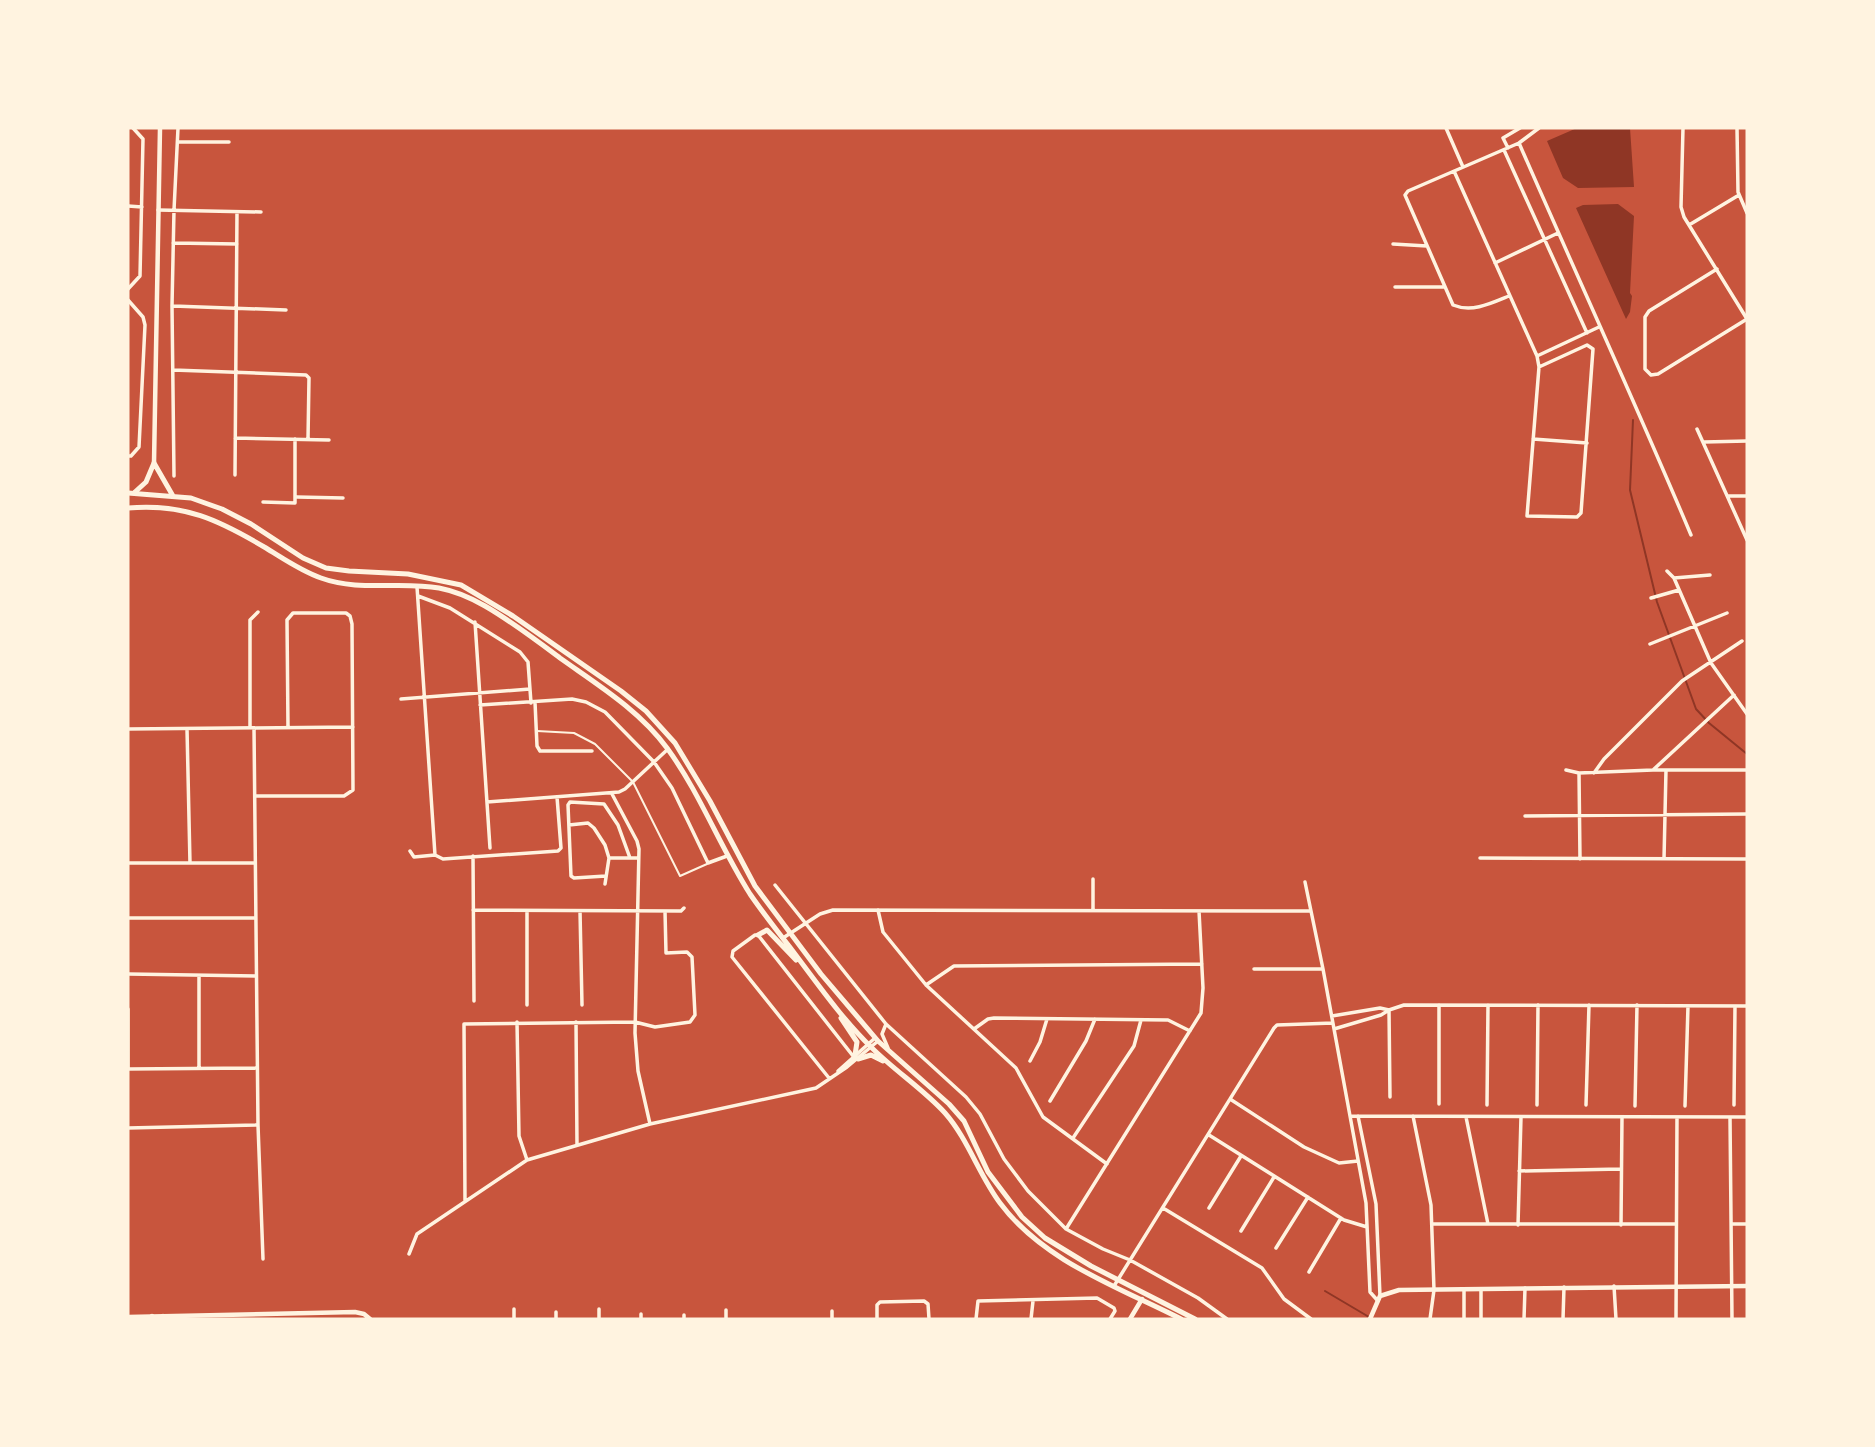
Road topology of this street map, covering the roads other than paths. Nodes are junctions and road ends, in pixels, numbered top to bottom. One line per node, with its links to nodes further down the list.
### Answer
1 (133, 128): 17 (street)
2 (160, 128): 18 (street)
3 (178, 128): 9 (street)
4 (1446, 128): 13 (street)
5 (1520, 128): 12 (street)
6 (1537, 128): 11 (street)
7 (1683, 128): 23 (street)
8 (1737, 128): 15 (street)
9 (178, 142): 10 (street); 19 (street)
10 (229, 142)
11 (1519, 143): 12 (street); 24 (street)
12 (1506, 149): 13 (street); 25 (street)
13 (1462, 167): 14 (street)
14 (1454, 171): 29 (street); 30 (street)
15 (1738, 195): 22 (street); 23 (street)
16 (128, 206): 17 (street)
17 (142, 207): 34 (street)
18 (158, 209): 19 (street); 57 (street)
19 (173, 210): 20 (street); 26 (street)
20 (237, 212): 21 (street); 27 (street)
21 (261, 212)
22 (1747, 213)
23 (1689, 225): 31 (street)
24 (1558, 233): 25 (street); 41 (street)
25 (1544, 240): 30 (street); 42 (street)
26 (173, 243): 27 (street); 37 (street)
27 (237, 244): 38 (street)
28 (1394, 244): 29 (street)
29 (1427, 246): 33 (street)
30 (1495, 263): 35 (street)
31 (1717, 269): 40 (street); 40 (street)
32 (1395, 286): 33 (street)
33 (1445, 287): 35 (street)
34 (128, 289)
35 (1509, 296): 43 (street)
36 (128, 300): 56 (street)
37 (172, 306): 38 (street); 45 (street)
38 (237, 308): 39 (street); 46 (street)
39 (286, 310)
40 (1747, 319)
41 (1599, 327): 42 (street); 68 (street)
42 (1587, 333): 43 (street)
43 (1537, 356): 44 (street)
44 (1539, 367): 51 (street); 55 (street)
45 (173, 370): 46 (street); 58 (street)
46 (236, 371): 48 (street); 50 (street)
47 (1697, 429): 54 (street)
48 (235, 438): 49 (street); 59 (street)
49 (295, 439): 50 (street); 65 (street)
50 (308, 439): 52 (street)
51 (1533, 439): 55 (street); 55 (street)
52 (329, 440)
53 (1747, 441): 54 (street)
54 (1704, 442): 62 (street)
55 (1587, 443)
56 (128, 456)
57 (154, 463): 60 (main road); 61 (main road)
58 (174, 475)
59 (235, 475)
60 (131, 493): 61 (main road)
61 (173, 496): 92 (main road)
62 (1727, 496): 63 (street); 69 (street)
63 (1747, 496)
64 (343, 498): 65 (street)
65 (295, 500): 66 (street)
66 (263, 502)
67 (128, 508): 73 (main road)
68 (1691, 535)
69 (1747, 540)
70 (1667, 571): 72 (street)
71 (1710, 575): 72 (street)
72 (1674, 578): 74 (street)
73 (417, 587): 75 (street); 99 (main road)
74 (1679, 590): 76 (street); 80 (street)
75 (418, 596): 79 (street); 87 (street)
76 (1652, 598)
77 (258, 612): 95 (street)
78 (1727, 613): 80 (street)
79 (475, 622): 84 (street); 85 (street)
80 (1693, 625): 82 (street); 83 (street)
81 (1742, 641): 83 (street)
82 (1650, 644)
83 (1711, 663): 86 (street); 108 (street)
84 (530, 690): 85 (street); 89 (street)
85 (479, 693): 87 (street); 90 (street)
86 (1734, 695): 91 (street); 103 (street)
87 (423, 697): 88 (street); 121 (street)
88 (401, 699)
89 (533, 703): 90 (street); 98 (street); 101 (street)
90 (480, 705): 113 (street)
91 (1747, 713)
92 (650, 715): 99 (main road); 106 (main road)
93 (288, 727): 94 (street); 94 (street); 95 (street)
94 (353, 727): 111 (street)
95 (252, 728): 97 (street); 111 (street)
96 (128, 729): 97 (street)
97 (187, 729): 132 (street)
98 (537, 731): 100 (street); 109 (lane)
99 (668, 749): 101 (street); 106 (main road); 122 (main road)
100 (592, 751)
101 (654, 762): 109 (street); 134 (street)
102 (1566, 770): 107 (street)
103 (1653, 770): 104 (street); 108 (street)
104 (1666, 770): 105 (street); 116 (street)
105 (1747, 770)
106 (694, 773): 153 (main road)
107 (1579, 773): 108 (street); 115 (street)
108 (1594, 773)
109 (633, 782): 110 (street); 134 (lane)
110 (612, 794): 112 (street); 126 (street)
111 (255, 796): 133 (street)
112 (557, 797): 113 (street); 123 (street)
113 (486, 802): 119 (street)
114 (1747, 814): 116 (street)
115 (1578, 815): 116 (street); 117 (street); 128 (street)
116 (1666, 815): 129 (street)
117 (1525, 816)
118 (569, 824): 124 (street); 125 (street); 135 (street)
119 (490, 848)
120 (410, 851): 121 (street)
121 (435, 855): 123 (street)
122 (729, 855): 134 (street); 155 (main road)
123 (473, 856): 141 (street)
124 (609, 858): 125 (street); 135 (street)
125 (630, 858): 126 (street)
126 (638, 858): 146 (street)
127 (1480, 858): 128 (street)
128 (1580, 859): 129 (street)
129 (1664, 859): 130 (street)
130 (1747, 859)
131 (128, 863): 132 (street)
132 (190, 863): 133 (street)
133 (255, 863): 151 (street)
134 (708, 863)
135 (606, 876): 138 (street)
136 (1093, 880): 143 (street)
137 (1305, 883): 149 (street)
138 (605, 884)
139 (775, 885): 152 (street)
140 (684, 908): 147 (street)
141 (473, 910): 144 (street); 164 (street)
142 (878, 910): 143 (street); 152 (street); 163 (street)
143 (1093, 910): 148 (street)
144 (527, 911): 145 (street); 166 (street)
145 (580, 911): 146 (street); 167 (street)
146 (637, 911): 147 (street); 184 (street)
147 (665, 911): 184 (street)
148 (1199, 911): 149 (street); 156 (street)
149 (1311, 911): 159 (street)
150 (128, 918): 151 (street)
151 (256, 918): 162 (street)
152 (805, 923): 153 (street); 186 (street)
153 (791, 933): 155 (street); 190 (main road)
154 (758, 935): 158 (main road); 192 (street); 199 (street)
155 (783, 938): 158 (main road)
156 (1202, 964): 163 (street); 189 (street)
157 (1254, 969): 159 (street)
158 (807, 970): 165 (main road)
159 (1323, 970): 178 (street)
160 (128, 974): 161 (street)
161 (199, 976): 162 (street); 195 (street)
162 (256, 976): 196 (street)
163 (926, 985): 187 (street)
164 (474, 1001)
165 (832, 1003): 191 (main road); 192 (main road)
166 (527, 1005)
167 (582, 1005)
168 (1439, 1005): 169 (street); 177 (street); 203 (street)
169 (1488, 1005): 170 (street); 204 (street)
170 (1538, 1005): 171 (street); 205 (street)
171 (1589, 1005): 172 (street); 206 (street)
172 (1637, 1005): 173 (street); 208 (street)
173 (1688, 1006): 174 (street); 209 (street)
174 (1735, 1006): 175 (street); 207 (street)
175 (1747, 1006)
176 (128, 1009): 198 (street)
177 (1389, 1010): 178 (street); 188 (street); 200 (street)
178 (1332, 1016): 185 (street)
179 (1047, 1019): 180 (street); 187 (street); 194 (street)
180 (1095, 1019): 181 (street); 202 (street)
181 (1141, 1020): 189 (street); 223 (street)
182 (517, 1022): 183 (street); 226 (street); 233 (street)
183 (576, 1022): 184 (street); 224 (street)
184 (635, 1022): 220 (street)
185 (1333, 1023): 188 (street); 201 (street)
186 (886, 1024): 193 (street); 245 (street)
187 (974, 1029): 223 (street)
188 (1334, 1029): 210 (street)
189 (1190, 1031): 228 (street)
190 (877, 1040): 191 (street); 193 (main road)
191 (870, 1046): 192 (street); 197 (main road)
192 (855, 1056): 197 (main road); 199 (street)
193 (896, 1059): 252 (main road)
194 (1030, 1062)
195 (199, 1068): 196 (street); 198 (street)
196 (257, 1068): 219 (street)
197 (894, 1068): 253 (main road)
198 (128, 1069)
199 (829, 1078): 220 (street)
200 (1390, 1097)
201 (1230, 1099): 222 (street); 227 (street)
202 (1050, 1101)
203 (1439, 1104)
204 (1488, 1105)
205 (1537, 1105)
206 (1586, 1105)
207 (1734, 1105)
208 (1635, 1106)
209 (1685, 1106)
210 (1350, 1116): 211 (street); 227 (street)
211 (1358, 1116): 212 (street); 264 (street)
212 (1413, 1116): 213 (street); 237 (street)
213 (1466, 1116): 214 (street); 241 (street)
214 (1521, 1117): 215 (street); 230 (street)
215 (1622, 1117): 216 (street); 229 (street)
216 (1677, 1117): 217 (street); 238 (street)
217 (1730, 1117): 218 (street); 239 (street)
218 (1747, 1117)
219 (258, 1125): 221 (street); 249 (street)
220 (650, 1125): 224 (street)
221 (128, 1128)
222 (1208, 1135): 225 (street); 234 (street)
223 (1073, 1139): 228 (street)
224 (577, 1145): 226 (street)
225 (1241, 1156): 231 (street); 235 (street)
226 (527, 1160): 233 (street)
227 (1358, 1161): 244 (street)
228 (1107, 1164): 245 (street)
229 (1621, 1169): 230 (street); 243 (street)
230 (1519, 1171): 242 (street)
231 (1274, 1177): 232 (street); 246 (street)
232 (1308, 1197): 236 (street); 247 (street)
233 (465, 1201): 248 (street)
234 (1163, 1208): 250 (street); 293 (street)
235 (1209, 1208)
236 (1341, 1218): 244 (street); 251 (street)
237 (1432, 1224): 241 (street); 262 (street)
238 (1676, 1224): 243 (street); 255 (street)
239 (1732, 1224): 240 (street); 256 (street)
240 (1747, 1224)
241 (1488, 1225): 242 (street)
242 (1518, 1225): 243 (street)
243 (1621, 1225)
244 (1367, 1227): 264 (street)
245 (1066, 1229): 250 (street)
246 (1241, 1231)
247 (1276, 1248)
248 (409, 1254)
249 (263, 1259)
250 (1130, 1260): 252 (street); 292 (street)
251 (1309, 1272)
252 (1118, 1279): 253 (street); 263 (main road)
253 (1114, 1286): 265 (main road)
254 (1614, 1286): 255 (street); 258 (street); 299 (street)
255 (1676, 1286): 256 (street); 300 (street)
256 (1731, 1286): 257 (street); 301 (street)
257 (1747, 1286)
258 (1564, 1287): 259 (street); 298 (street)
259 (1525, 1288): 261 (street); 297 (street)
260 (1464, 1289): 261 (street); 262 (street); 295 (street)
261 (1481, 1289): 296 (street)
262 (1434, 1290): 264 (street); 294 (street)
263 (1146, 1293): 265 (street); 291 (main road)
264 (1379, 1299): 275 (street)
265 (1142, 1300): 289 (street); 290 (main road)
266 (1033, 1301): 286 (street); 287 (street); 288 (street)
267 (514, 1309): 279 (street)
268 (599, 1309): 281 (street)
269 (726, 1310): 282 (street)
270 (832, 1311): 283 (street)
271 (556, 1312): 280 (street)
272 (314, 1316): 274 (street); 278 (street)
273 (128, 1317): 276 (street)
274 (241, 1317): 277 (street)
275 (1371, 1317)
276 (152, 1318): 277 (street)
277 (163, 1318)
278 (370, 1319)
279 (514, 1319)
280 (556, 1319)
281 (599, 1319)
282 (726, 1319)
283 (832, 1319)
284 (877, 1319): 285 (street)
285 (929, 1319)
286 (976, 1319)
287 (1031, 1319)
288 (1110, 1319)
289 (1130, 1319)
290 (1181, 1319)
291 (1195, 1319)
292 (1227, 1319)
293 (1311, 1319)
294 (1430, 1319)
295 (1464, 1319)
296 (1481, 1319)
297 (1524, 1319)
298 (1563, 1319)
299 (1616, 1319)
300 (1676, 1319)
301 (1732, 1319)

